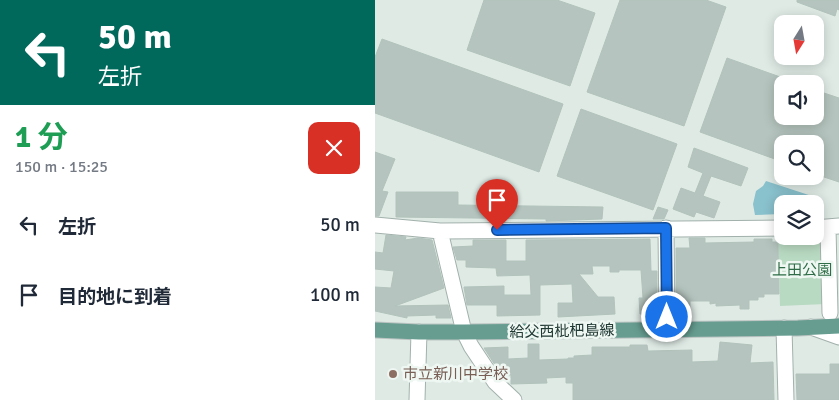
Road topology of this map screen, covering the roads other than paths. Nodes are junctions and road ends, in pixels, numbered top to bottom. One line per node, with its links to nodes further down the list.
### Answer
1 (375, 224): 5 (street)
2 (827, 227): 6 (street)
3 (666, 228): 4 (street); 5 (street); 11 (street)
4 (774, 228)
5 (440, 231): 13 (street)
6 (834, 313): 8 (street)
7 (839, 326): 8 (main road, 給父西枇杷島線)
8 (811, 327): 9 (main road, 給父西枇杷島線); 14 (street)
9 (783, 328): 11 (main road, 給父西枇杷島線); 17 (street)
10 (375, 330): 12 (main road, 給父西枇杷島線)
11 (667, 330): 13 (main road, 給父西枇杷島線)
12 (419, 332): 13 (main road, 給父西枇杷島線); 15 (street)
13 (463, 332): 16 (street)
14 (839, 337)
15 (417, 400)
16 (514, 400)
17 (785, 400)

